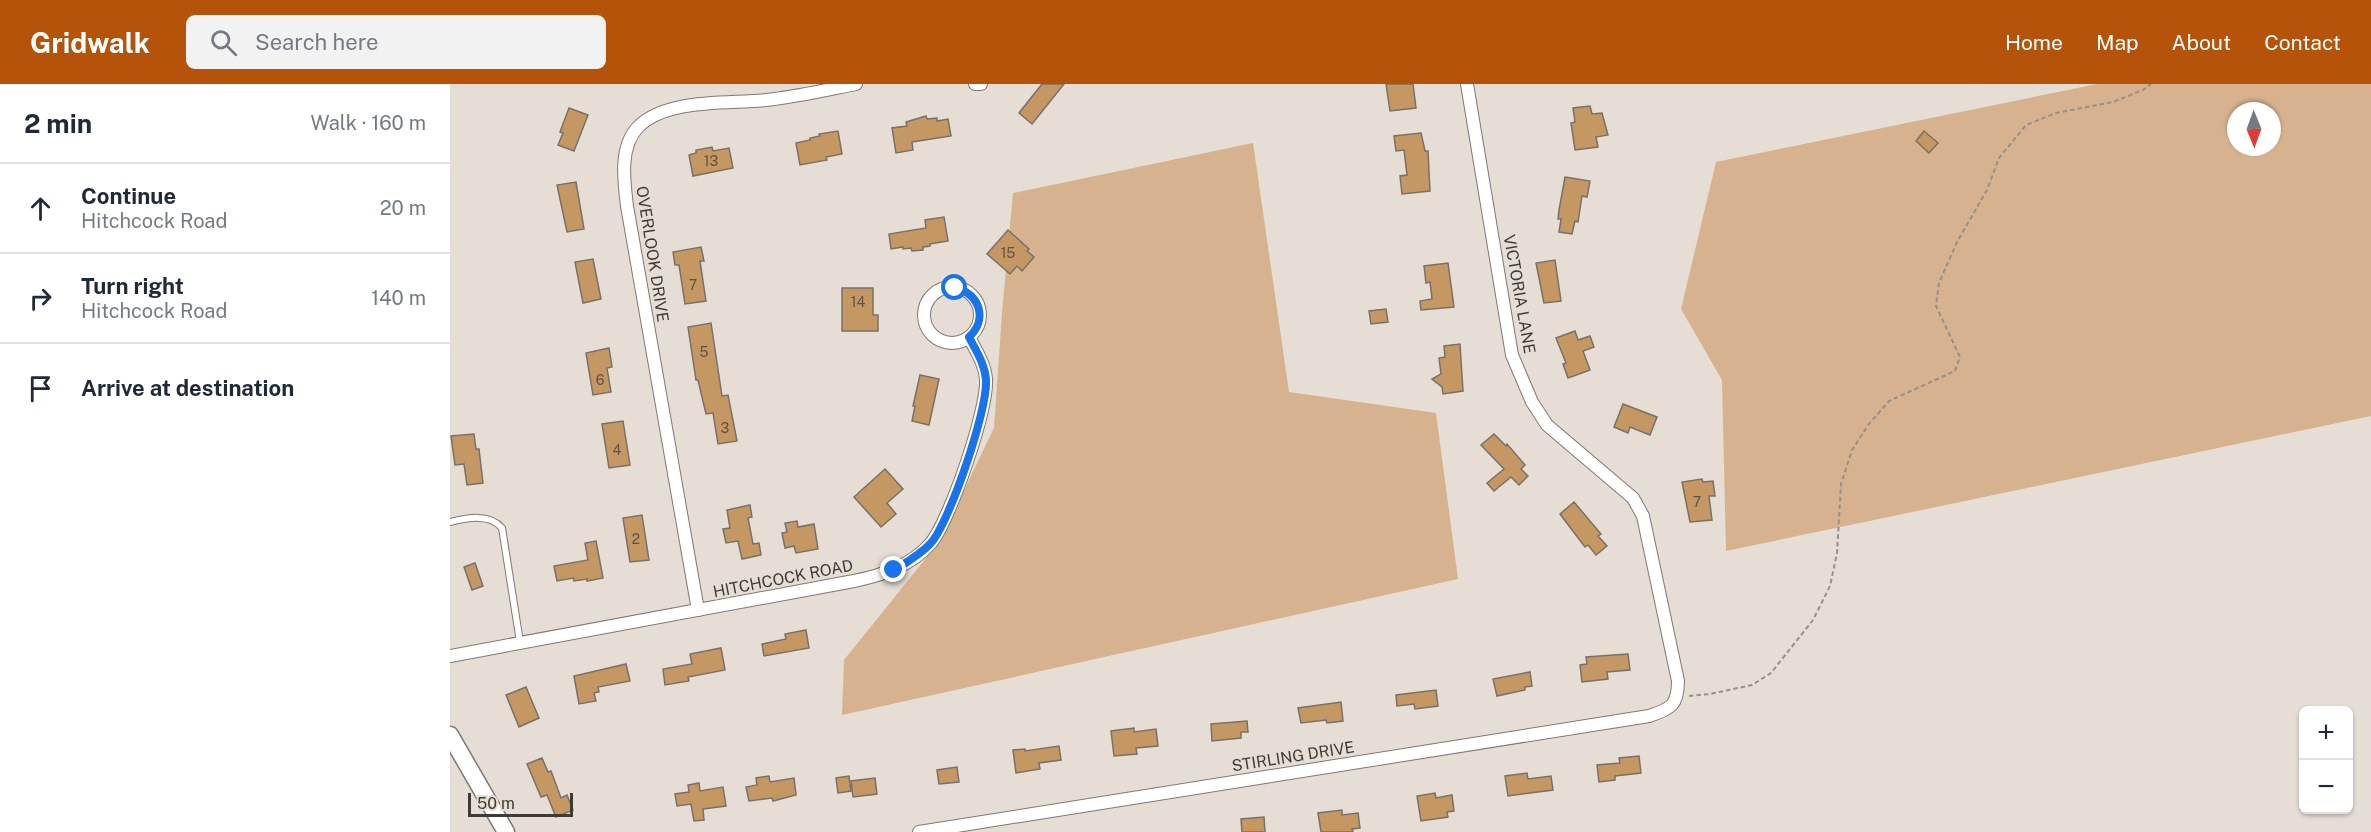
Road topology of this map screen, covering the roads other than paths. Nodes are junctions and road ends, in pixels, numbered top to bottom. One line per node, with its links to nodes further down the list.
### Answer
1 (856, 84): 7 (street, OVERLOOK DRIVE)
2 (975, 84): 3 (street)
3 (981, 84)
4 (1467, 84): 10 (street, VICTORIA LANE)
5 (969, 337): 5 (street); 7 (street, HITCHCOCK ROAD)
6 (450, 522): 8 (lane)
7 (698, 610): 8 (street, HITCHCOCK ROAD)
8 (520, 643): 9 (street, HITCHCOCK ROAD)
9 (450, 656)
10 (1670, 708): 13 (street, STIRLING DRIVE)
11 (450, 735): 12 (main road)
12 (506, 832)
13 (919, 832)

